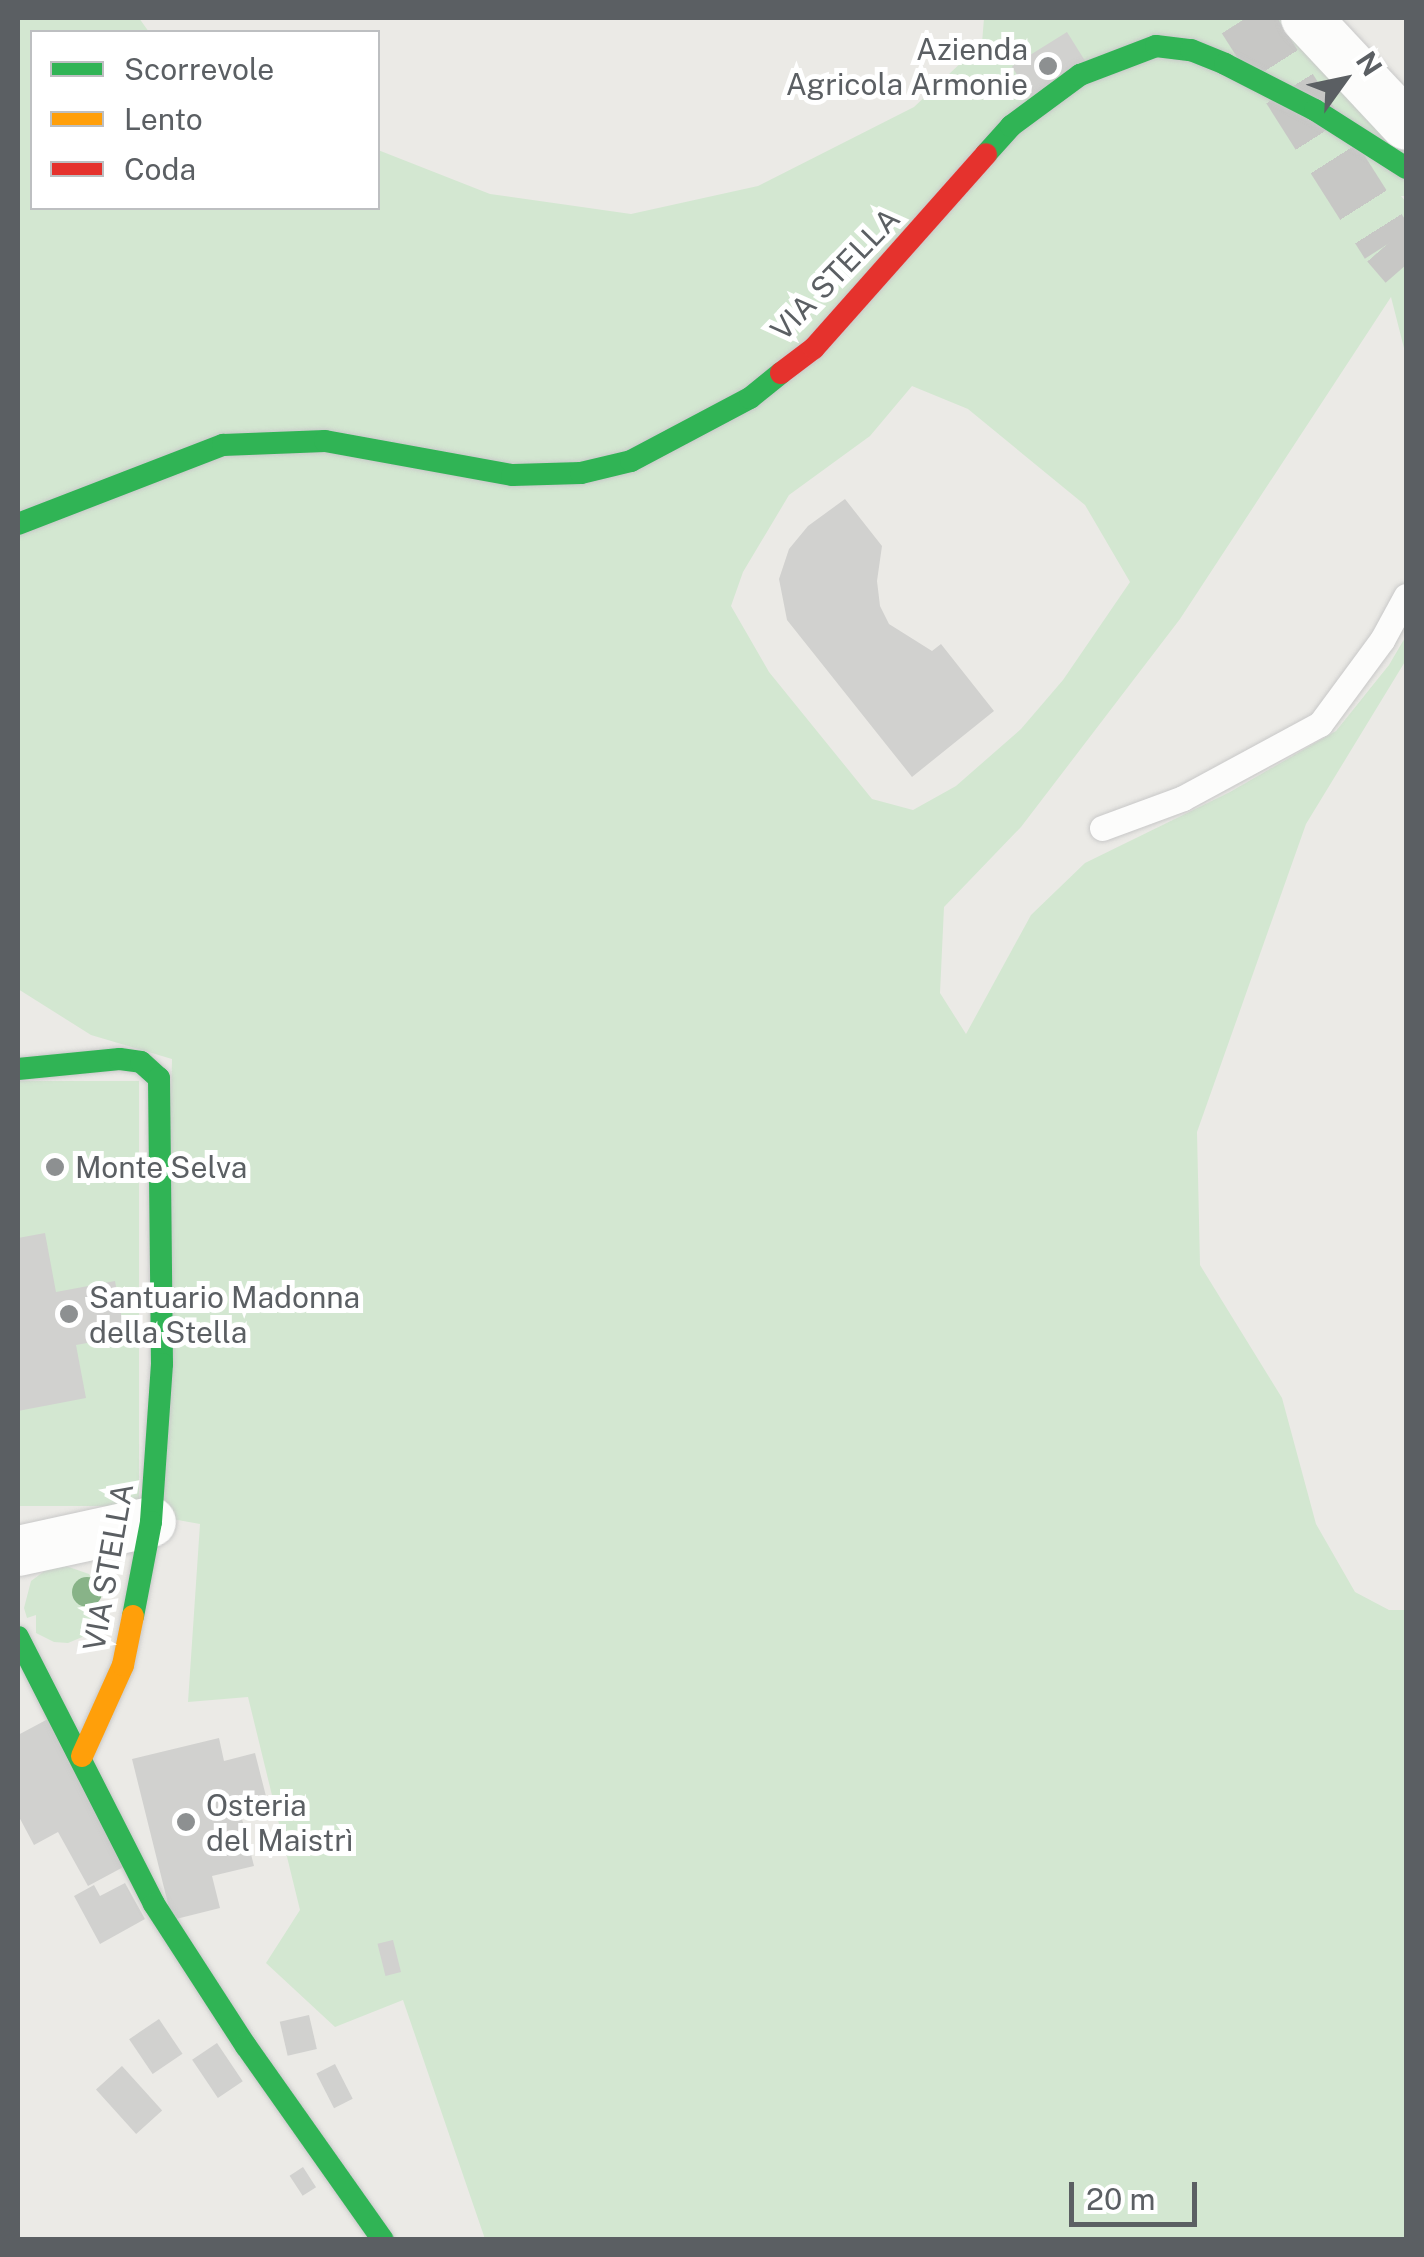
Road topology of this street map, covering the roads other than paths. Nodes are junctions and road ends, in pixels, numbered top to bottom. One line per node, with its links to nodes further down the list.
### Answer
1 (1306, 18): 4 (street)
2 (1102, 44): 3 (lane)
3 (1230, 66): 5 (street, VIA STELLA); 6 (street, VIA STELLA)
4 (1406, 124)
5 (1406, 168)
6 (18, 524)
7 (1406, 596): 8 (lane)
8 (1102, 828)
9 (18, 1069): 10 (street)
10 (158, 1085): 11 (lane); 12 (street, VIA STELLA)
11 (131, 1158)
12 (151, 1522): 13 (street); 16 (street, VIA STELLA)
13 (18, 1552)
14 (18, 1638): 15 (street)
15 (32, 1702): 16 (street)
16 (82, 1756): 17 (street)
17 (372, 2236)

